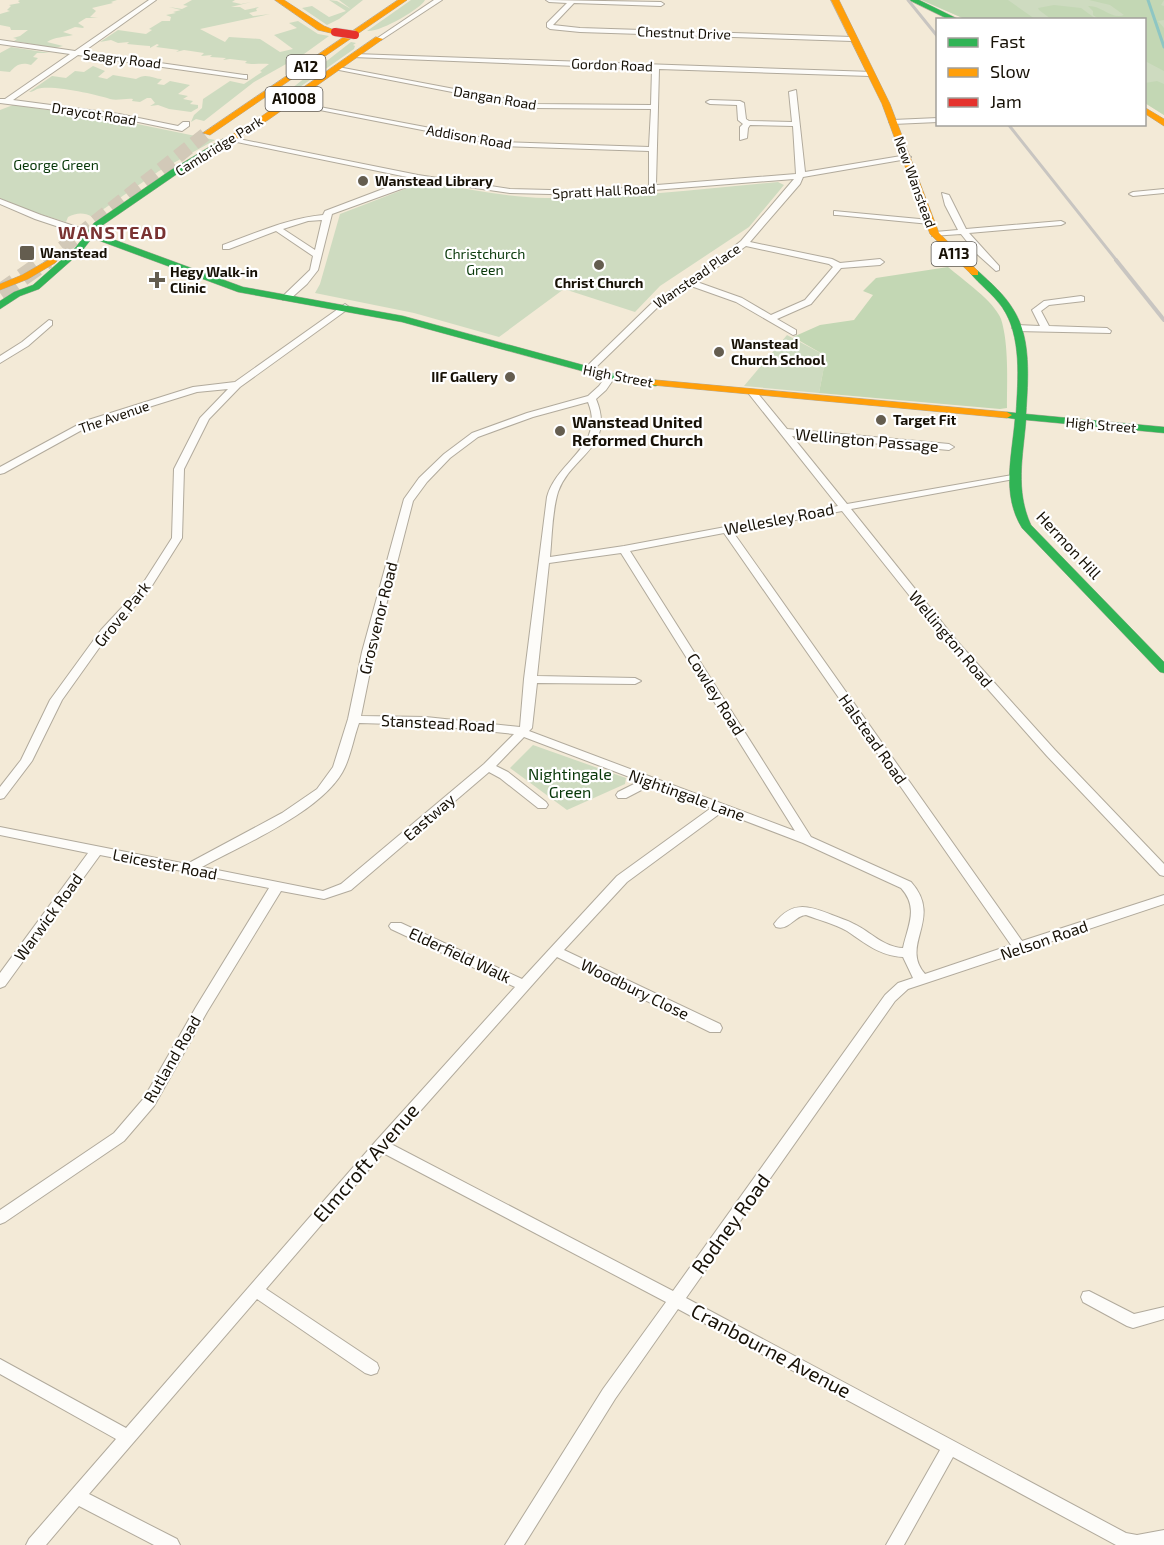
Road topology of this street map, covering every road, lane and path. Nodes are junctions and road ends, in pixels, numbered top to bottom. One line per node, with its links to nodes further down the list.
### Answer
1 (153, 0): 15 (street)
2 (279, 0): 12 (main road, bridge)
3 (390, 0): 32 (main road, A12)
4 (403, 0): 32 (main road, A12)
5 (439, 0): 12 (street, Cambridge Park)
6 (549, 0): 8 (street)
7 (835, 0): 13 (main road, New Wanstead / A113)
8 (571, 2): 10 (street); 13 (street, Chestnut Drive)
9 (918, 2): 11 (main road)
10 (661, 4)
11 (953, 18)
12 (379, 39): 16 (main road, Cambridge Park / A1008)
13 (852, 39): 19 (main road, New Wanstead / A113)
14 (0, 42): 15 (street, Seagry Road)
15 (77, 53): 20 (street, Seagry Road); 22 (street)
16 (355, 56): 17 (street, Gordon Road); 18 (main road, Cambridge Park / A1008)
17 (656, 66): 19 (street, Gordon Road); 25 (street)
18 (338, 69): 24 (main road, Cambridge Park / A1008); 25 (street, Dangan Road)
19 (870, 74): 28 (main road, New Wanstead / A113)
20 (244, 77)
21 (793, 92): 31 (street)
22 (4, 101): 32 (street, Draycot Road)
23 (710, 102): 29 (street)
24 (288, 103): 34 (main road, Cambridge Park / A1008); 35 (street, Addison Road)
25 (655, 107): 35 (street)
26 (1146, 110): 30 (main road)
27 (936, 120): 28 (street)
28 (893, 122): 36 (main road, New Wanstead / A113)
29 (748, 123): 31 (street); 33 (street)
30 (1164, 123)
31 (796, 124): 37 (street)
32 (196, 129)
33 (743, 138)
34 (232, 139): 38 (street, Spratt Hall Road); 50 (main road, Cambridge Park / A1008)
35 (653, 149): 39 (street)
36 (907, 157): 37 (street, Spratt Hall Road); 48 (main road, New Wanstead / A113)
37 (800, 176): 39 (street, Spratt Hall Road); 51 (street, Wanstead Place)
38 (418, 177): 39 (street, Spratt Hall Road); 45 (street)
39 (654, 187)
40 (1164, 191): 41 (street)
41 (1133, 194)
42 (945, 195): 49 (street)
43 (0, 201): 50 (street)
44 (837, 213): 48 (street)
45 (327, 217): 47 (street); 53 (street)
46 (1061, 223): 49 (street)
47 (277, 228): 52 (street); 53 (street)
48 (932, 228): 49 (street); 56 (main road, New Wanstead / A113)
49 (965, 231): 54 (street)
50 (86, 238): 59 (main road, A1008); 60 (main road, A1008); 63 (main road, High Street)
51 (744, 243): 57 (street); 61 (street, Wanstead Place)
52 (226, 247)
53 (317, 255): 63 (street)
54 (987, 261): 56 (street); 58 (street)
55 (880, 262): 57 (street)
56 (966, 263): 69 (main road, New Wanstead / A113)
57 (838, 266): 67 (street)
58 (996, 268)
59 (25, 277): 60 (main road); 62 (main road)
60 (41, 282): 62 (main road)
61 (690, 283): 67 (street); 76 (street, Wanstead Place)
62 (5, 290): 65 (main road)
63 (286, 298): 66 (main road, High Street)
64 (1081, 299): 70 (street)
65 (0, 306)
66 (345, 307): 76 (main road, High Street); 78 (street, Grove Park)
67 (771, 318): 73 (street)
68 (49, 323): 74 (street)
69 (1016, 328): 70 (street); 81 (main road, New Wanstead / A113)
70 (1046, 329): 72 (street)
71 (21, 331): 74 (street)
72 (1107, 331)
73 (793, 332)
74 (35, 335): 75 (street)
75 (0, 360)
76 (587, 371): 77 (main road, High Street)
77 (609, 376): 79 (main road, High Street); 80 (street)
78 (237, 386): 85 (street, The Avenue); 98 (street, Grove Park)
79 (752, 392): 81 (main road, High Street); 83 (street, Wellington Road)
80 (591, 398): 90 (street); 94 (street, Grosvenor Road)
81 (1022, 417): 82 (main road, High Street); 86 (main road, Hermon Hill / A113)
82 (1164, 430)
83 (784, 432): 84 (street, Wellington Passage); 87 (street, Wellington Road)
84 (949, 447)
85 (0, 471)
86 (1014, 476): 87 (street, Wellesley Road); 91 (main road, Hermon Hill / A113)
87 (844, 507): 88 (street, Wellesley Road); 106 (street, Wellington Road)
88 (726, 529): 89 (street, Wellesley Road); 112 (street, Halstead Road)
89 (624, 549): 90 (street, Wellesley Road); 103 (street, Cowley Road)
90 (544, 561): 92 (street)
91 (1164, 669)
92 (530, 680): 93 (street); 95 (street)
93 (635, 681)
94 (354, 719): 95 (street, Stanstead Road); 105 (street, Grosvenor Road)
95 (522, 733): 96 (street, Eastway); 97 (street, Nightingale Lane)
96 (488, 767): 100 (street); 108 (street, Eastway)
97 (650, 781): 99 (street); 101 (street, Nightingale Lane)
98 (0, 795)
99 (622, 795)
100 (542, 806)
101 (721, 807): 103 (street, Nightingale Lane); 113 (street, Elmcroft Avenue)
102 (0, 831): 104 (street, Leicester Road)
103 (807, 840): 114 (street, Nightingale Lane)
104 (96, 851): 105 (street, Leicester Road); 116 (street, Warwick Road)
105 (189, 868): 107 (street, Leicester Road)
106 (1164, 872)
107 (277, 886): 108 (street, Leicester Road); 120 (street, Rutland Road)
108 (330, 894)
109 (1164, 899): 112 (street, Nelson Road)
110 (781, 924): 114 (street)
111 (396, 926): 117 (street, Elderfield Walk)
112 (1020, 948): 115 (street, Nelson Road)
113 (555, 951): 117 (street, Elmcroft Avenue); 118 (street, Woodbury Close)
114 (910, 953): 115 (street)
115 (924, 980): 123 (street, Rodney Road)
116 (0, 983)
117 (524, 985): 119 (street, Elmcroft Avenue)
118 (715, 1028)
119 (381, 1145): 121 (street, Elmcroft Avenue); 123 (street, Cranbourne Avenue)
120 (0, 1218)
121 (255, 1290): 126 (street); 127 (street, Elmcroft Avenue)
122 (1089, 1297): 124 (street)
123 (676, 1300): 128 (street, Cranbourne Avenue); 134 (street, Rodney Road)
124 (1164, 1312)
125 (0, 1366): 127 (street)
126 (370, 1368)
127 (127, 1437): 129 (street, Elmcroft Avenue)
128 (950, 1447): 131 (street, Cranbourne Avenue); 135 (street)
129 (75, 1496): 132 (street, Elmcroft Avenue); 133 (street)
130 (1164, 1538): 131 (street, Cranbourne Avenue)
131 (1137, 1544)
132 (34, 1545)
133 (171, 1545)
134 (514, 1545)
135 (895, 1545)

